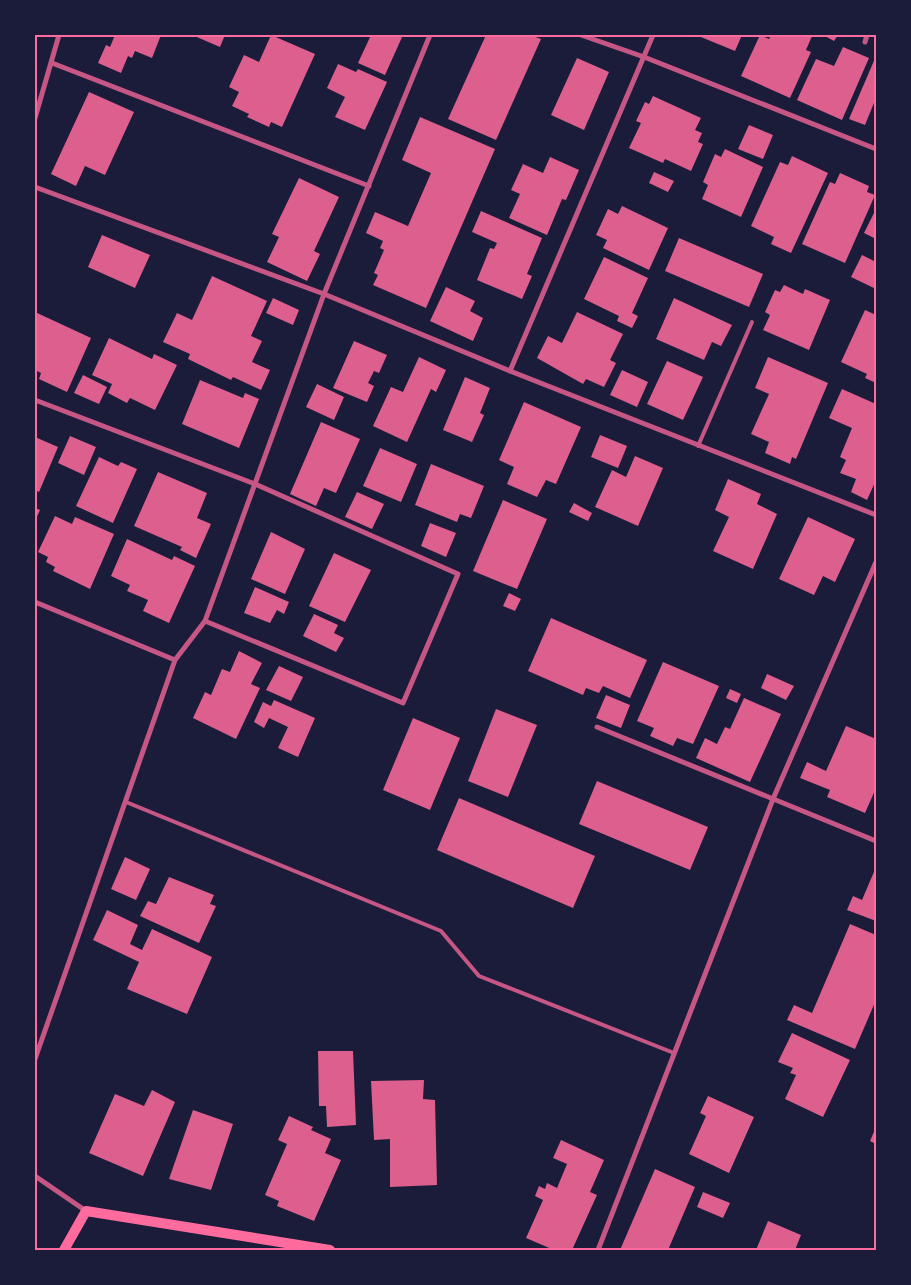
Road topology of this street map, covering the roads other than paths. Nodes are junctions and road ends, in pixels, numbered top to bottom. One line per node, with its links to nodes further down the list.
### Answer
1 (58, 35): 8 (street)
2 (430, 35): 11 (street)
3 (581, 35): 7 (street)
4 (654, 35): 7 (street)
5 (868, 35): 6 (street)
6 (864, 42)
7 (644, 57): 10 (street); 15 (street)
8 (52, 63): 9 (street); 11 (street)
9 (35, 118)
10 (876, 149)
11 (369, 186): 13 (street)
12 (35, 187): 13 (street)
13 (324, 294): 15 (street); 18 (street)
14 (752, 322): 17 (lane)
15 (510, 371): 17 (street)
16 (35, 400): 18 (street)
17 (698, 446): 19 (street)
18 (255, 484): 22 (street); 22 (street)
19 (876, 515)
20 (876, 562): 25 (street)
21 (35, 602): 23 (street)
22 (205, 621): 23 (street)
23 (175, 660): 26 (street)
24 (597, 727): 25 (street)
25 (773, 799): 27 (street); 28 (street)
26 (126, 802): 28 (lane); 29 (street)
27 (876, 841)
28 (674, 1053): 34 (street)
29 (35, 1059)
30 (35, 1176): 31 (street)
31 (86, 1212): 32 (main road); 33 (main road)
32 (64, 1250)
33 (330, 1250)
34 (598, 1250)

